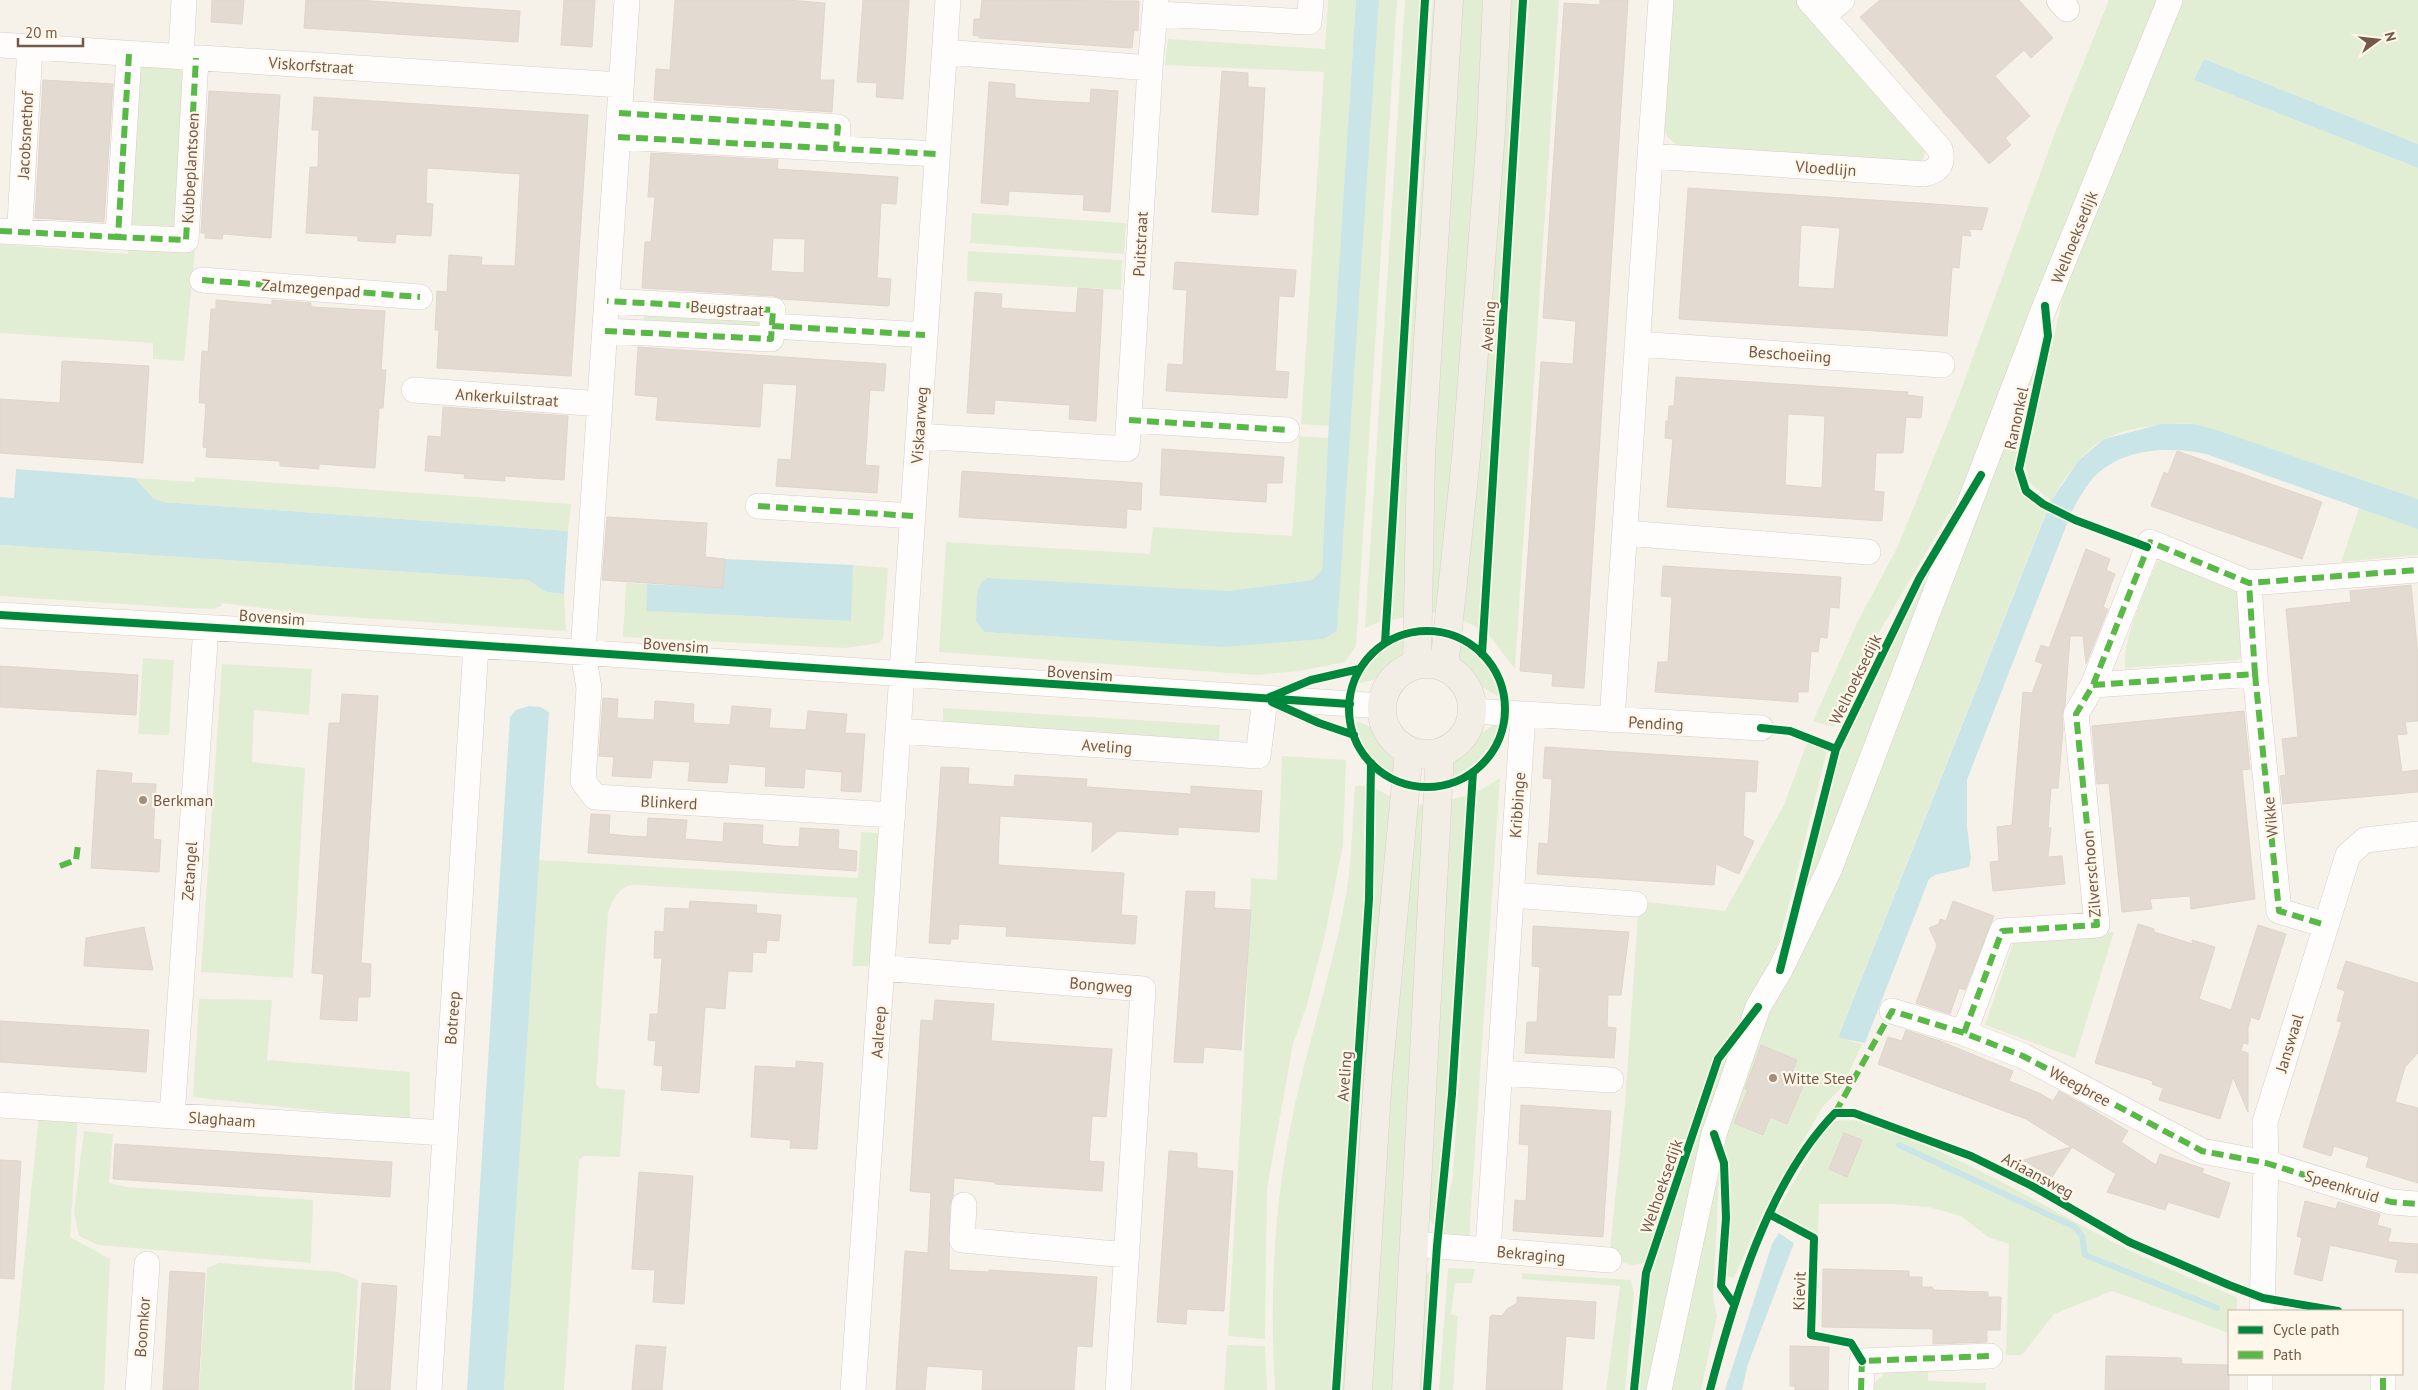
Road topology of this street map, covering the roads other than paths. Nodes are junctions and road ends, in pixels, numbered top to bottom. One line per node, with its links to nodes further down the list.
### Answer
1 (184, 0): 16 (street)
2 (627, 0): 18 (street)
3 (948, 0): 14 (street, Viskaarweg)
4 (1310, 0): 10 (street, Puitstraat)
5 (1449, 0): 48 (main road)
6 (1497, 0): 48 (main road, Aveling)
7 (1661, 0): 22 (street)
8 (1842, 0): 11 (street)
9 (2170, 0): 92 (street, Welhoeksedijk)
10 (1156, 7): 17 (street, Puitstraat)
11 (1816, 8): 22 (street, Vloedlijn)
12 (0, 45): 13 (street, Viskorfstraat)
13 (30, 47): 15 (street, Viskorfstraat); 23 (street, Jacobsnethof)
14 (945, 52): 17 (street); 21 (street, Viskaarweg)
15 (129, 54): 16 (street, Viskorfstraat); 24 (street)
16 (189, 57): 18 (street, Viskorfstraat); 24 (street, Kubbeplantsoen)
17 (1150, 68): 35 (street, Puitstraat)
18 (621, 85): 19 (street)
19 (618, 125): 20 (street); 20 (street); 27 (street)
20 (836, 149): 21 (street)
21 (937, 154): 30 (street, Viskaarweg)
22 (1650, 156): 31 (street)
23 (10, 227): 24 (street, Kubbeplantsoen)
24 (118, 237)
25 (202, 280): 26 (street, Zalmzegenpad)
26 (420, 297)
27 (607, 301): 28 (street, Beugstraat); 29 (street)
28 (772, 326): 29 (street, Beugstraat); 30 (street)
29 (605, 331): 34 (street)
30 (925, 335): 37 (street, Viskaarweg)
31 (1637, 344): 32 (street, Beschoeiing); 40 (street)
32 (1942, 365)
33 (414, 390): 34 (street, Ankerkuilstraat)
34 (600, 404): 47 (street)
35 (1129, 420): 36 (street); 37 (street, Puitstraat)
36 (1287, 430)
37 (918, 436): 39 (street, Viskaarweg)
38 (758, 506): 39 (street)
39 (913, 516): 49 (street, Viskaarweg)
40 (1625, 533): 41 (street); 56 (street)
41 (1868, 552)
42 (2418, 570): 43 (street)
43 (2249, 583): 50 (street); 51 (street, Zilverschoon)
44 (0, 615): 45 (street, Bovensim)
45 (206, 627): 46 (street, Bovensim); 72 (street, Zetangel)
46 (476, 646): 47 (street, Bovensim); 73 (street, Botreep)
47 (583, 653): 49 (street, Bovensim); 61 (street, Blinkerd)
48 (1430, 666): 53 (main road); 54 (main road)
49 (902, 674): 52 (street, Bovensim); 58 (street, Aalreep)
50 (2255, 674): 51 (street); 65 (street, Wikke)
51 (2093, 685): 68 (street, Zilverschoon)
52 (1265, 699): 53 (street, Bovensim); 58 (street, Aveling)
53 (1382, 706): 59 (main road)
54 (1472, 711): 55 (street, Pending); 60 (main road)
55 (1523, 715): 56 (street, Pending); 63 (street, Kribbinge)
56 (1612, 720): 57 (street, Pending)
57 (1761, 728)
58 (898, 731): 61 (street, Aalreep)
59 (1409, 751): 60 (main road); 90 (main road, Aveling)
60 (1440, 753): 77 (main road)
61 (893, 815): 66 (street, Aalreep)
62 (2418, 834): 65 (street, Janswaal)
63 (1512, 895): 64 (street); 69 (street, Kribbinge)
64 (1635, 904)
65 (2326, 925): 74 (street, Janswaal)
66 (882, 968): 79 (street, Bongweg); 88 (street, Aalreep)
67 (1892, 1011): 68 (street, Weegbree)
68 (1964, 1033): 74 (street, Weegbree)
69 (1500, 1073): 70 (street); 78 (street, Kribbinge)
70 (1611, 1080)
71 (0, 1105): 72 (street, Slaghaam)
72 (172, 1116): 73 (street, Slaghaam)
73 (445, 1133): 87 (street, Botreep)
74 (2266, 1162): 75 (street, Speenkruid); 82 (street, Janswaal)
75 (2418, 1204)
76 (964, 1205): 79 (street)
77 (1413, 1244): 78 (street, Bekraging); 91 (main road)
78 (1488, 1250): 80 (street, Bekraging)
79 (1127, 1255): 89 (street, Bongweg)
80 (1609, 1260)
81 (147, 1264): 86 (street, Boomkor)
82 (2262, 1310)
83 (1990, 1356): 93 (street)
84 (2260, 1375): 94 (street)
85 (2383, 1375): 95 (street)
86 (138, 1390)
87 (429, 1390)
88 (853, 1390)
89 (1118, 1390)
90 (1358, 1390)
91 (1406, 1390)
92 (1659, 1390)
93 (1860, 1390)
94 (2260, 1390)
95 (2383, 1390)

